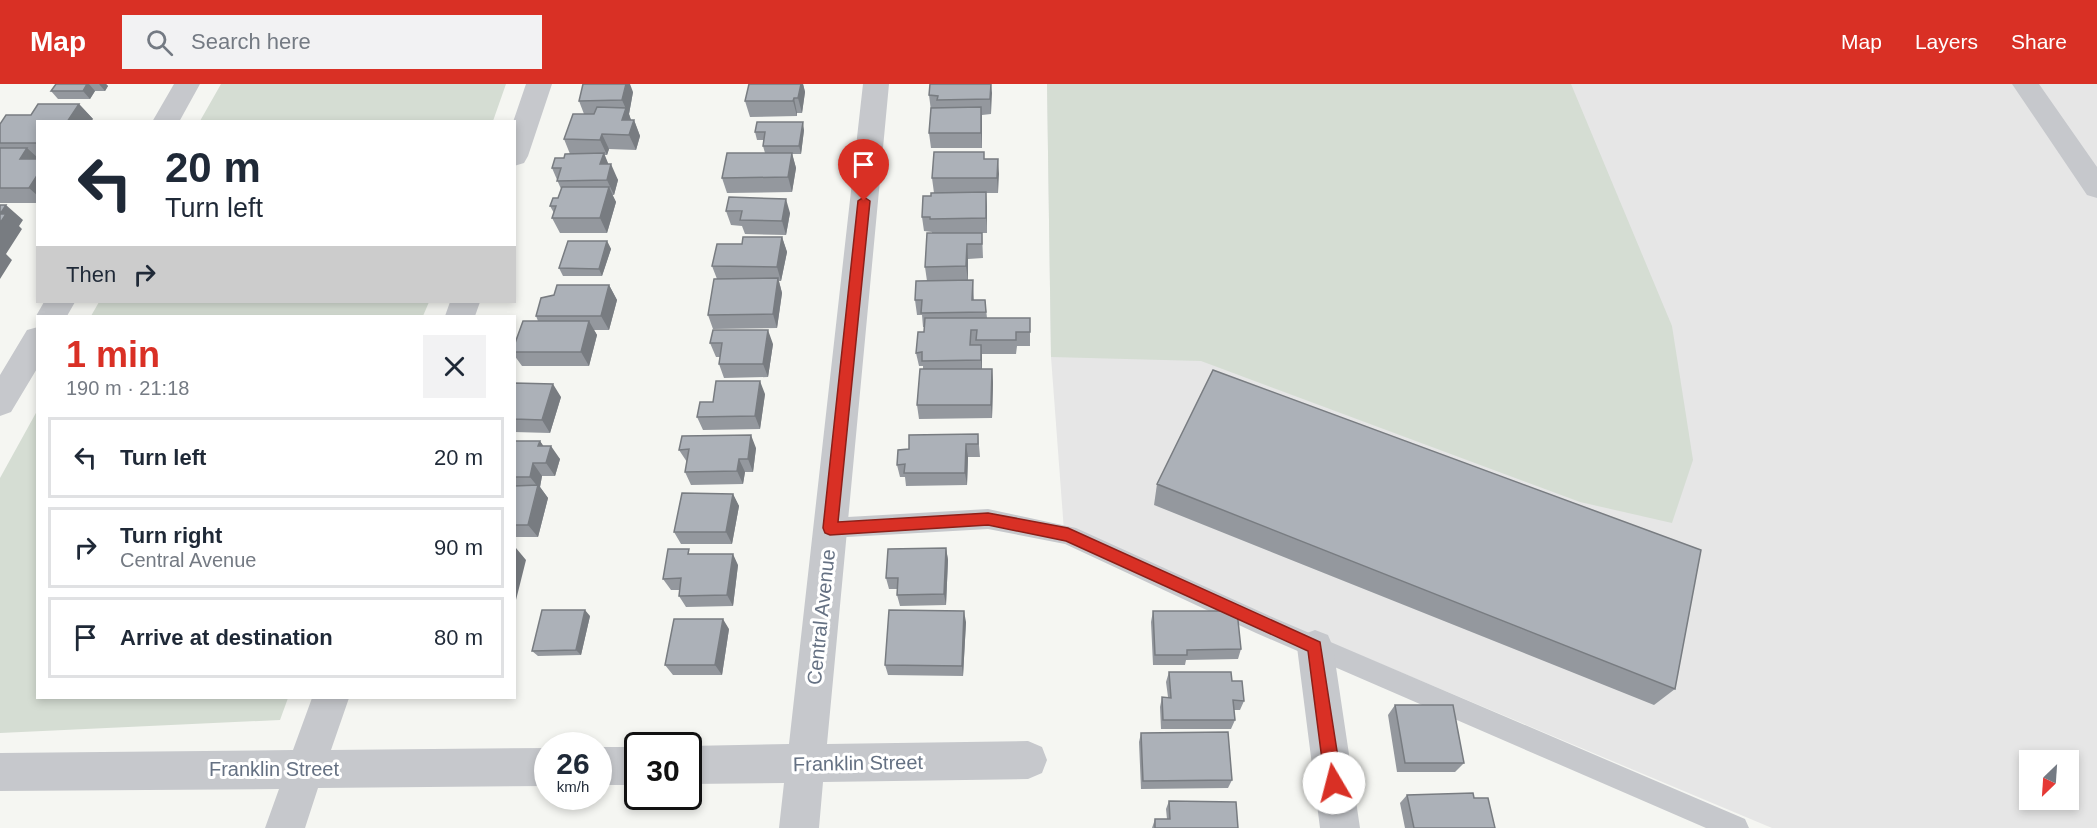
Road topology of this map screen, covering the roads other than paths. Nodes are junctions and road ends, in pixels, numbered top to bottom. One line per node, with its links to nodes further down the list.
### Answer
1 (187, 84): 5 (street)
2 (539, 84): 6 (street)
3 (876, 84): 10 (street, Central Avenue)
4 (2025, 84): 7 (street)
5 (166, 120)
6 (516, 150)
7 (2097, 188)
8 (36, 342): 9 (street)
9 (0, 404)
10 (830, 528): 11 (lane); 14 (street, Central Avenue)
11 (1315, 647): 21 (street); 22 (lane)
12 (330, 699): 17 (street)
13 (1028, 760): 14 (street, Franklin Street)
14 (806, 764): 15 (street, Franklin Street); 20 (street, Central Avenue)
15 (702, 765)
16 (534, 766): 17 (street, Franklin Street)
17 (306, 769): 18 (street, Franklin Street); 19 (street)
18 (0, 772)
19 (285, 828)
20 (799, 828)
21 (1340, 828)
22 (1736, 828)

